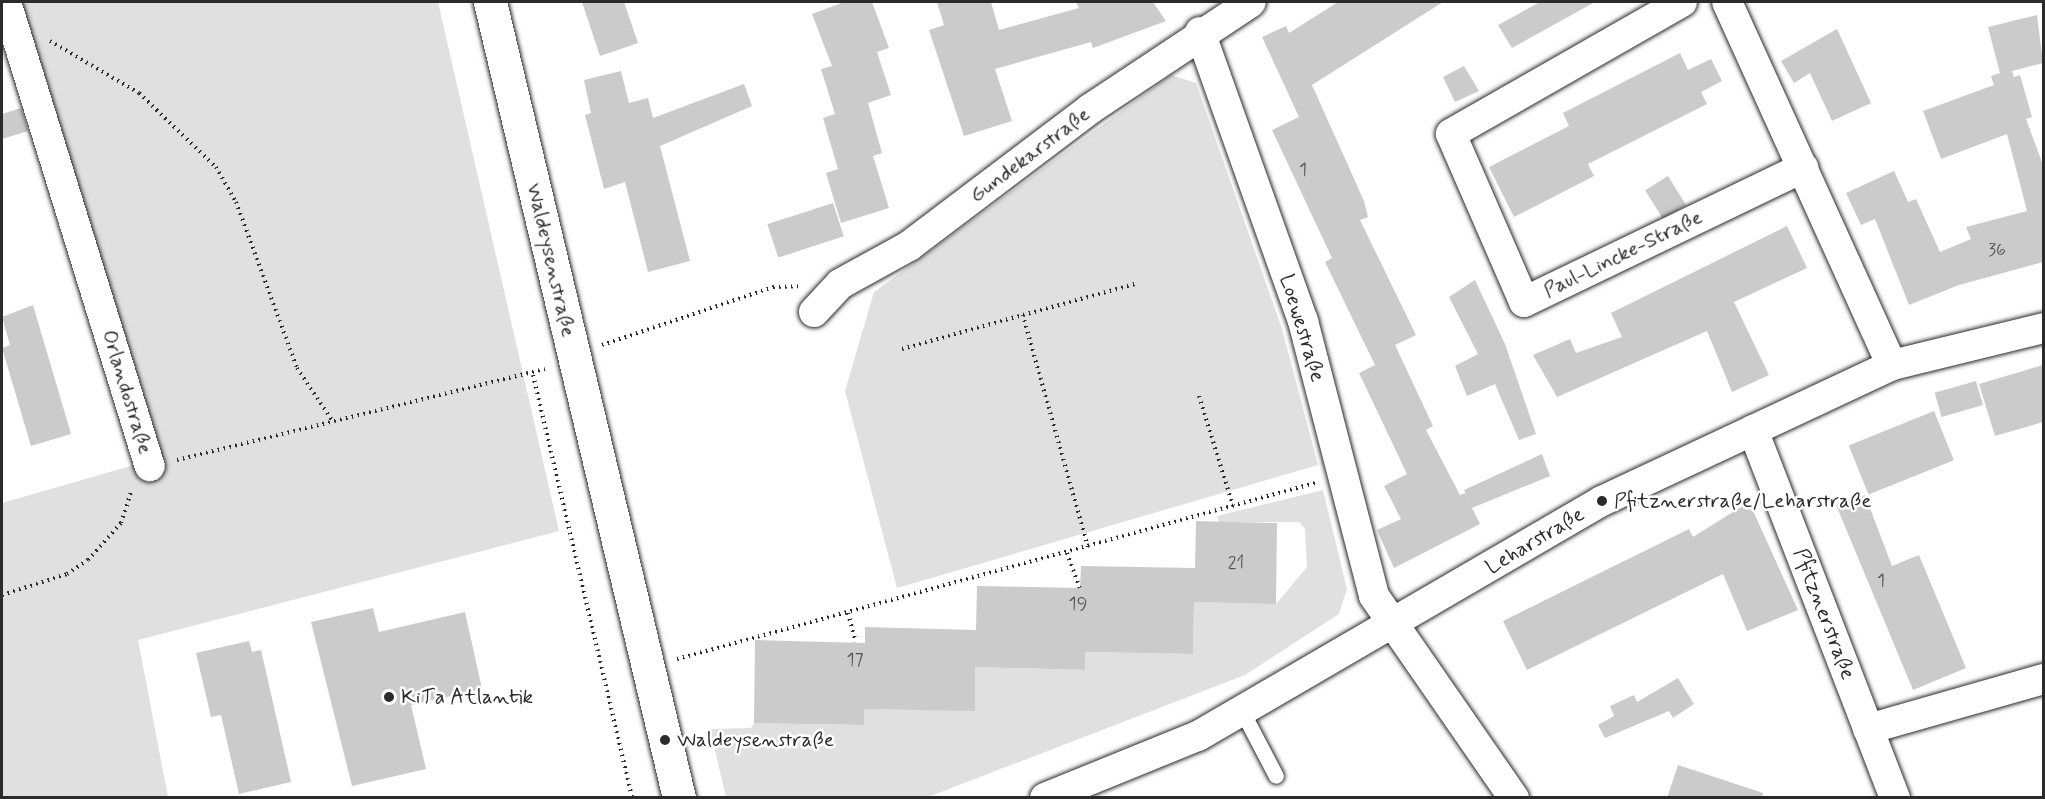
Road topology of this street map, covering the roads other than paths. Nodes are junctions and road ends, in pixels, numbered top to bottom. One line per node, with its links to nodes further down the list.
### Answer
1 (490, 2): 19 (street, Waldeysenstraße)
2 (1251, 2): 6 (street, Gundekarstraße)
3 (1682, 2): 7 (street, Paul-Lincke-Straße)
4 (1727, 2): 7 (street)
5 (8, 11): 12 (street, Orlandostraße)
6 (1200, 32): 8 (street, Gundekarstraße); 13 (street, Loewestraße)
7 (1803, 168): 10 (street)
8 (814, 312)
9 (2043, 328): 10 (street, Leharstraße)
10 (1892, 365): 11 (street, Leharstraße)
11 (1753, 430): 13 (street, Leharstraße); 16 (street, Pfitznerstraße)
12 (142, 475)
13 (1393, 627): 15 (street, Leharstraße); 20 (street, Loewestraße)
14 (2043, 679): 16 (street)
15 (1242, 711): 17 (lane); 18 (street, Leharstraße)
16 (1868, 729): 21 (street, Pfitznerstraße)
17 (1276, 776)
18 (1064, 794)
19 (679, 798)
20 (1514, 798)
21 (1896, 798)

